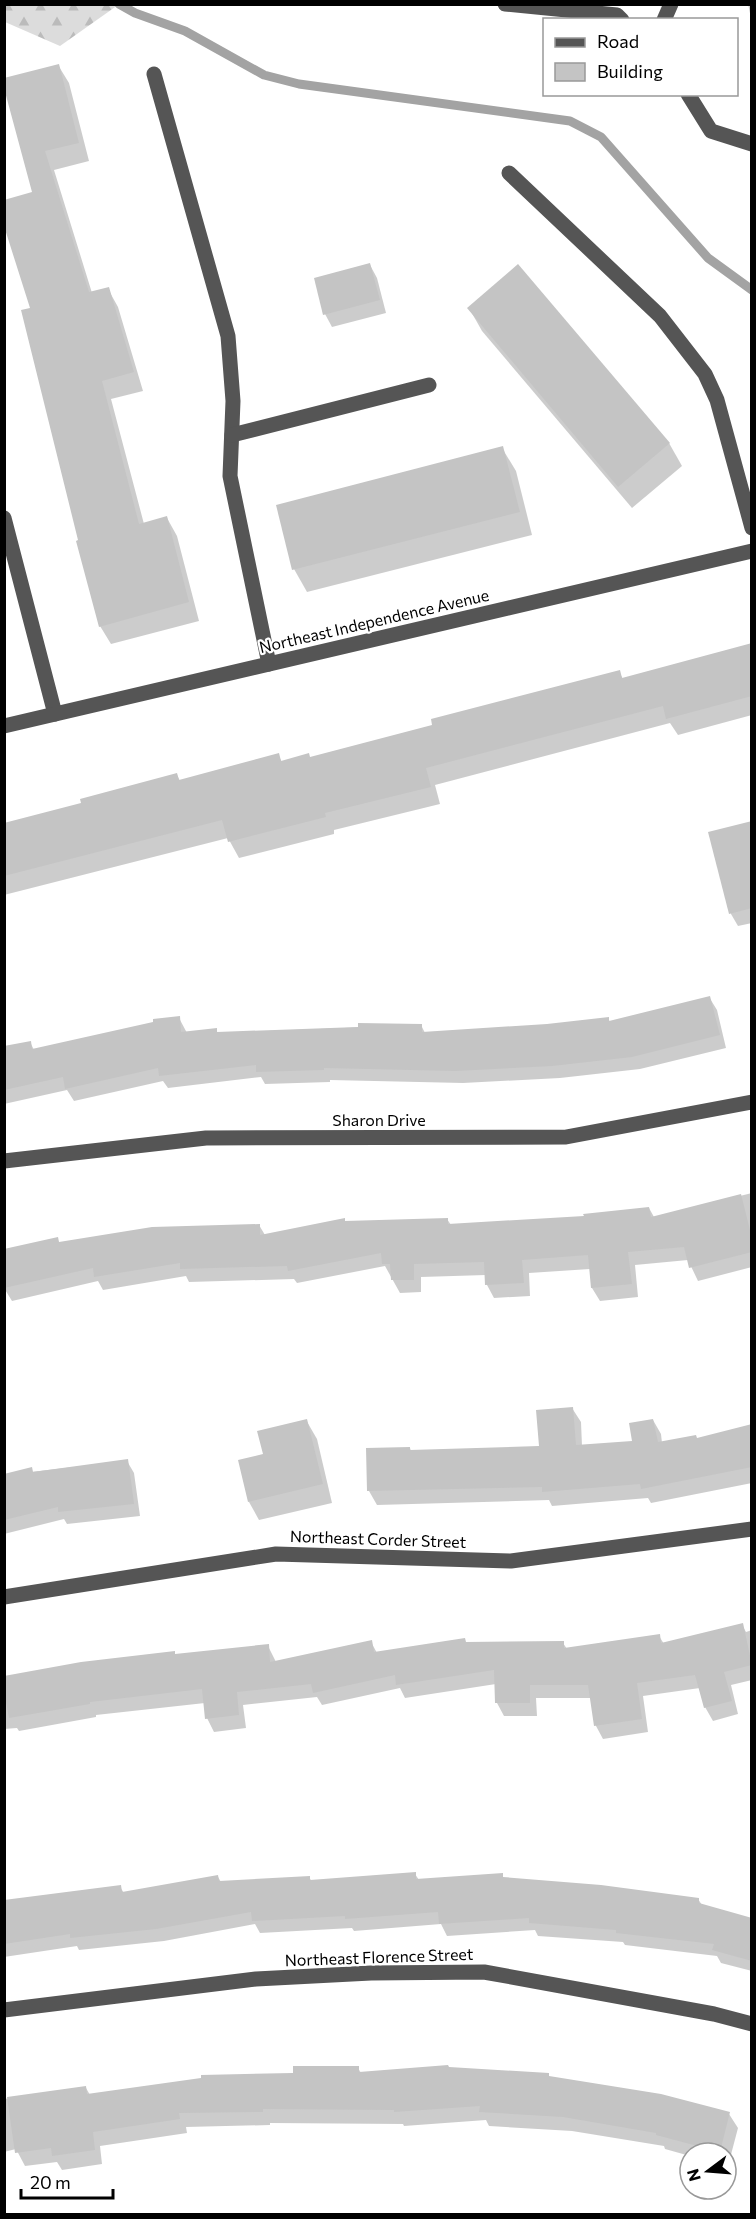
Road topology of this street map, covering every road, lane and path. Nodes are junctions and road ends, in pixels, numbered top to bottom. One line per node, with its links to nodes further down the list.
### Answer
1 (505, 4): 3 (street)
2 (671, 4): 4 (street)
3 (620, 18)
4 (665, 18)
5 (154, 74): 10 (street)
6 (689, 96): 7 (street)
7 (752, 144)
8 (509, 173): 12 (street)
9 (429, 385): 10 (street)
10 (232, 435): 14 (street)
11 (4, 518): 15 (street)
12 (752, 528)
13 (752, 551): 14 (street, Northeast Independence Avenue)
14 (269, 664): 15 (street, Northeast Independence Avenue)
15 (55, 714): 16 (street, Northeast Independence Avenue)
16 (4, 726)
17 (752, 1102): 18 (street, Sharon Drive)
18 (4, 1161)
19 (752, 1529): 20 (street, Northeast Corder Street)
20 (4, 1597)
21 (4, 2010): 22 (street, Northeast Florence Street)
22 (752, 2024)

